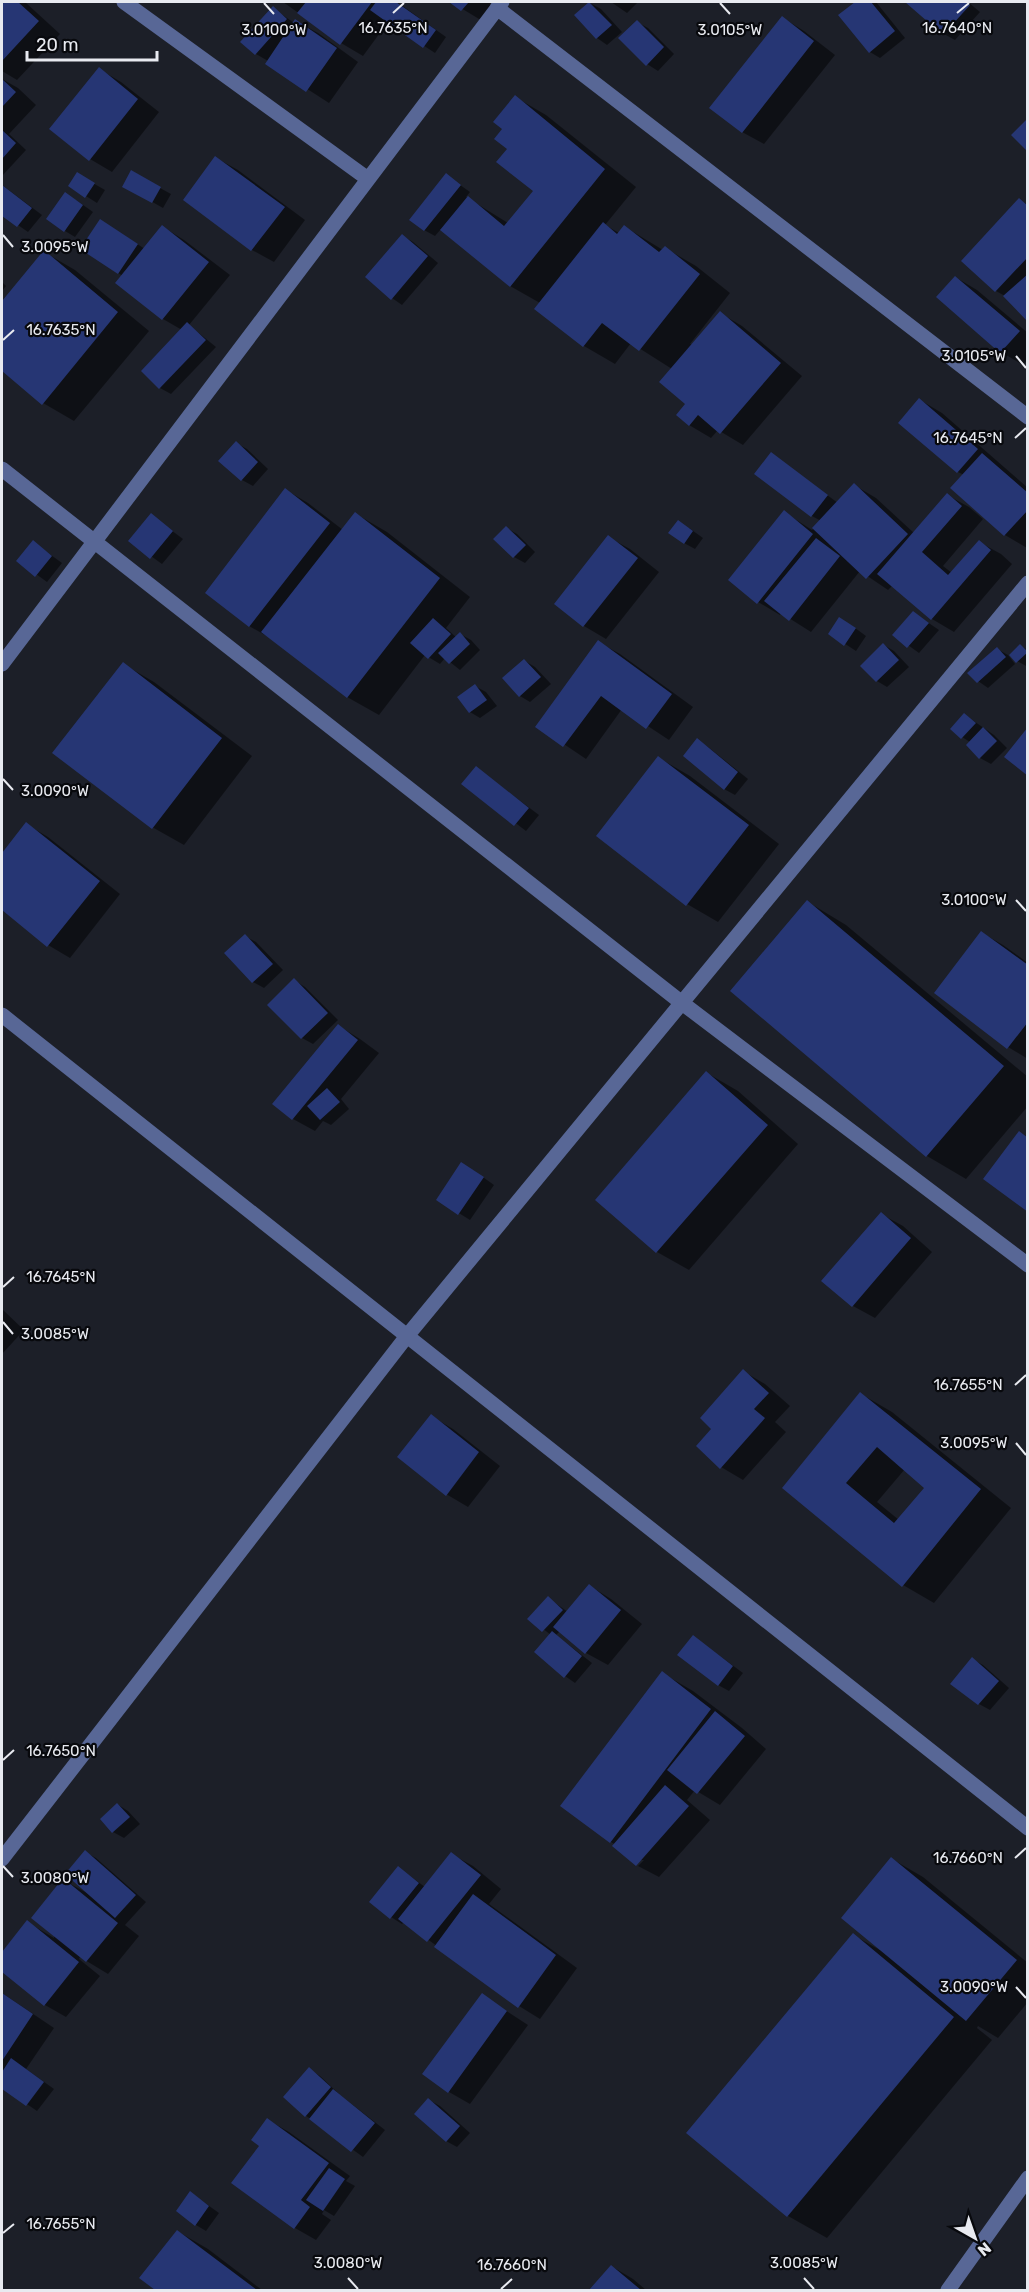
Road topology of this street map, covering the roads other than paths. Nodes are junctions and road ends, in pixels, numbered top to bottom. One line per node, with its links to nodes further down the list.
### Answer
1 (124, 2): 3 (street)
2 (499, 5): 3 (street); 4 (street)
3 (368, 179): 6 (street)
4 (1028, 417)
5 (2, 469): 6 (street)
6 (94, 542): 8 (street); 9 (street)
7 (1028, 583): 9 (street)
8 (2, 664)
9 (682, 1003): 11 (street); 12 (street)
10 (2, 1015): 12 (street)
11 (1028, 1265)
12 (407, 1336): 13 (street); 14 (street)
13 (1028, 1827)
14 (2, 1859)
15 (1028, 2178): 16 (street)
16 (948, 2290)

